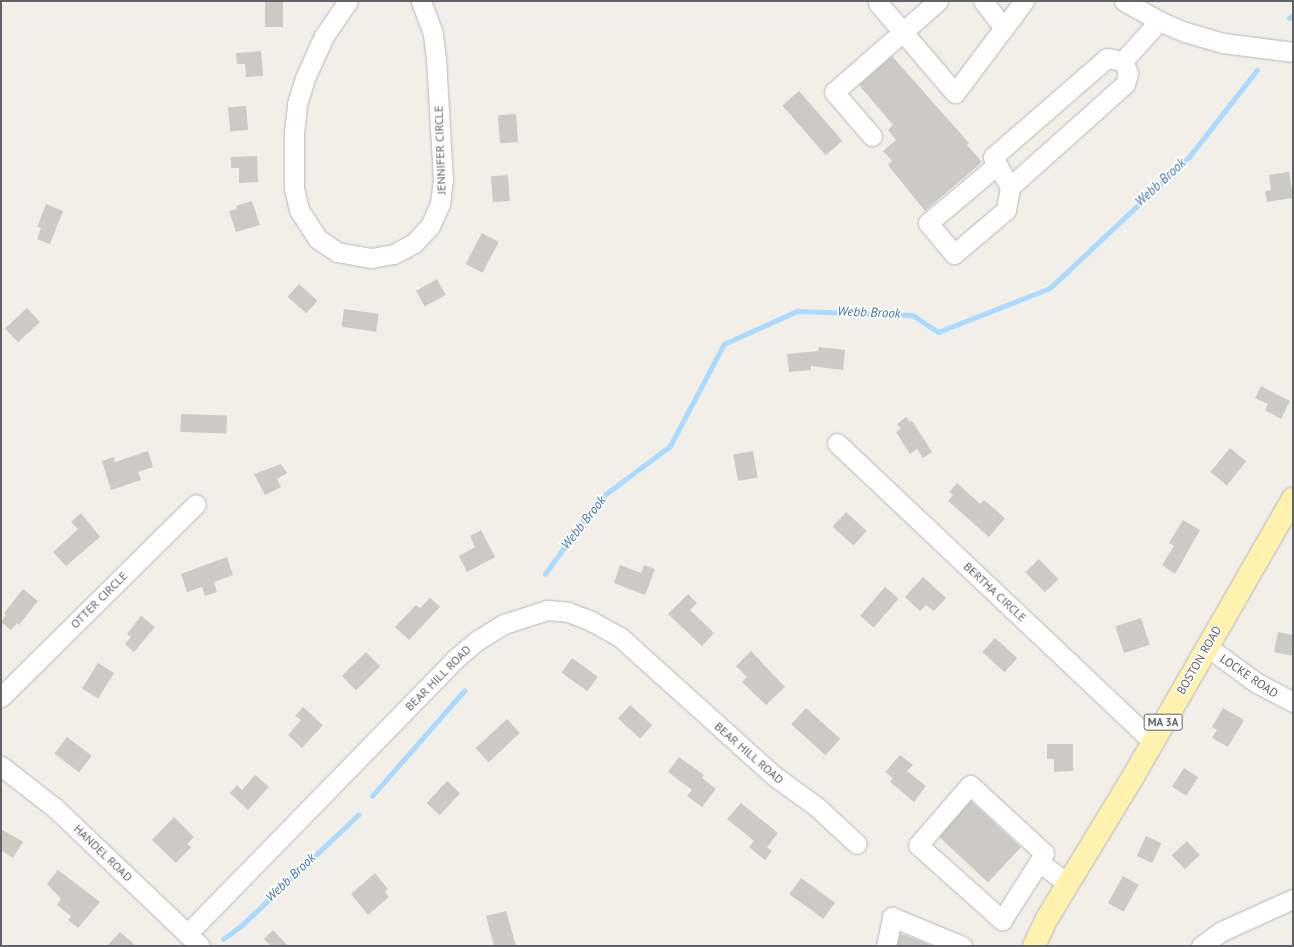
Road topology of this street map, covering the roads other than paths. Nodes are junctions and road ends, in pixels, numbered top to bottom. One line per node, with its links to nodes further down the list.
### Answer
1 (348, 1): 2 (street, JENNIFER CIRCLE)
2 (421, 1)
3 (938, 1): 10 (street)
4 (984, 1): 9 (street)
5 (1024, 1): 9 (street)
6 (1124, 1): 8 (street)
7 (878, 4): 10 (street)
8 (1159, 21): 11 (street); 12 (street)
9 (1004, 28): 10 (street)
10 (902, 32): 13 (street)
11 (1293, 52)
12 (1123, 61): 14 (street); 15 (street)
13 (872, 136)
14 (997, 165): 15 (street); 15 (street)
15 (1010, 187)
16 (837, 443): 22 (street, BERTHA CIRCLE)
17 (1293, 499): 19 (main road, BOSTON ROAD / MA 3A)
18 (196, 504): 20 (street, OTTER CIRCLE)
19 (1206, 646): 21 (street, LOCKE ROAD); 22 (main road, BOSTON ROAD / MA 3A)
20 (1, 697)
21 (1293, 702)
22 (1152, 741): 26 (main road, BOSTON ROAD / MA 3A)
23 (1, 766): 28 (street, HANDEL ROAD)
24 (858, 844): 28 (street, BEAR HILL ROAD)
25 (1039, 862): 25 (street); 26 (street)
26 (1068, 884): 31 (main road, BOSTON ROAD / MA 3A)
27 (1293, 899): 32 (street)
28 (194, 940)
29 (886, 946): 30 (street)
30 (962, 946)
31 (1034, 946)
32 (1201, 946)

